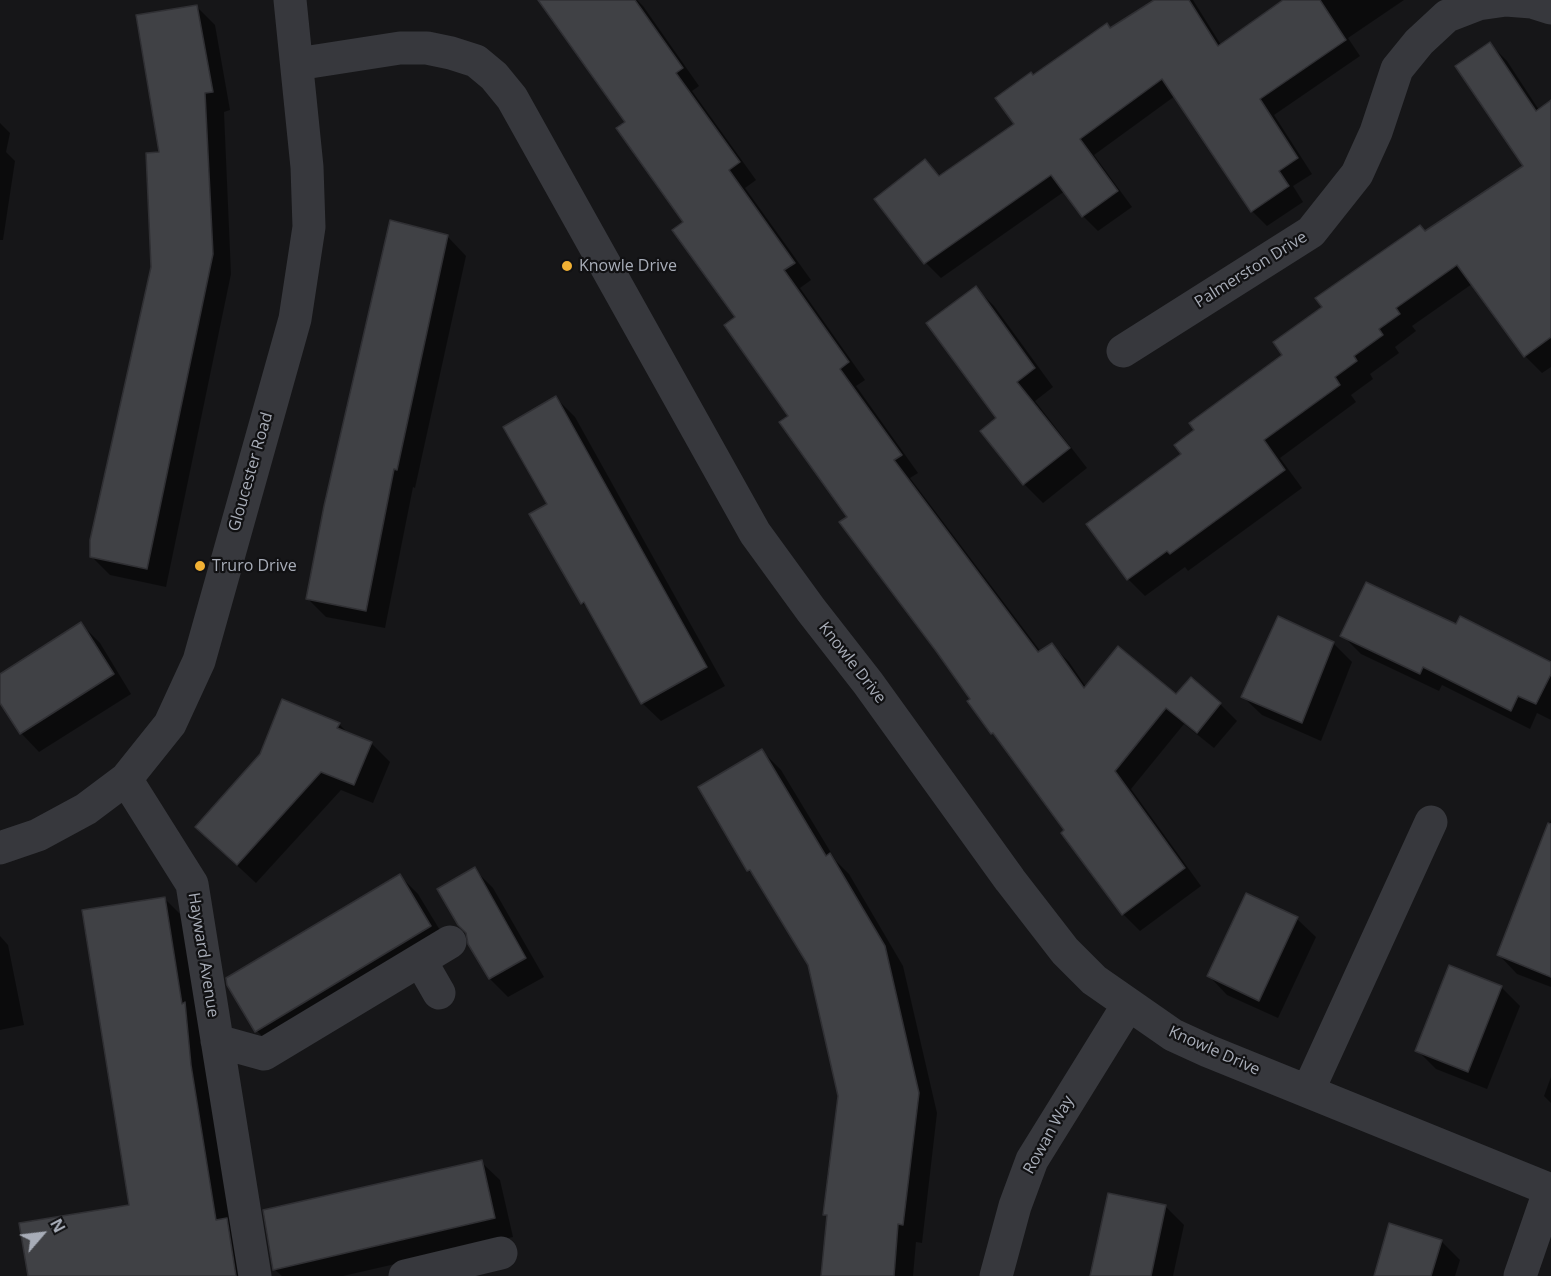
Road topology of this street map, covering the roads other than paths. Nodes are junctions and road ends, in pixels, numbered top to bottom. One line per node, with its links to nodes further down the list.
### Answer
1 (290, 0): 3 (street, Gloucester Road)
2 (1551, 8): 4 (street, Palmerston Drive)
3 (297, 64): 5 (street, Gloucester Road); 11 (street, Knowle Drive)
4 (1123, 351)
5 (126, 779): 7 (street, Gloucester Road); 12 (street, Hayward Avenue)
6 (1431, 822): 13 (street)
7 (0, 848)
8 (450, 942): 9 (street, Hayward Avenue)
9 (420, 960): 10 (street); 12 (street, Hayward Avenue)
10 (439, 993)
11 (1128, 1005): 13 (street, Knowle Drive); 18 (street, Rowan Way)
12 (218, 1041): 16 (street, Hayward Avenue)
13 (1308, 1091): 14 (street, Knowle Drive)
14 (1550, 1190): 19 (street)
15 (501, 1253): 17 (street)
16 (255, 1276)
17 (405, 1276)
18 (996, 1276)
19 (1520, 1276)

